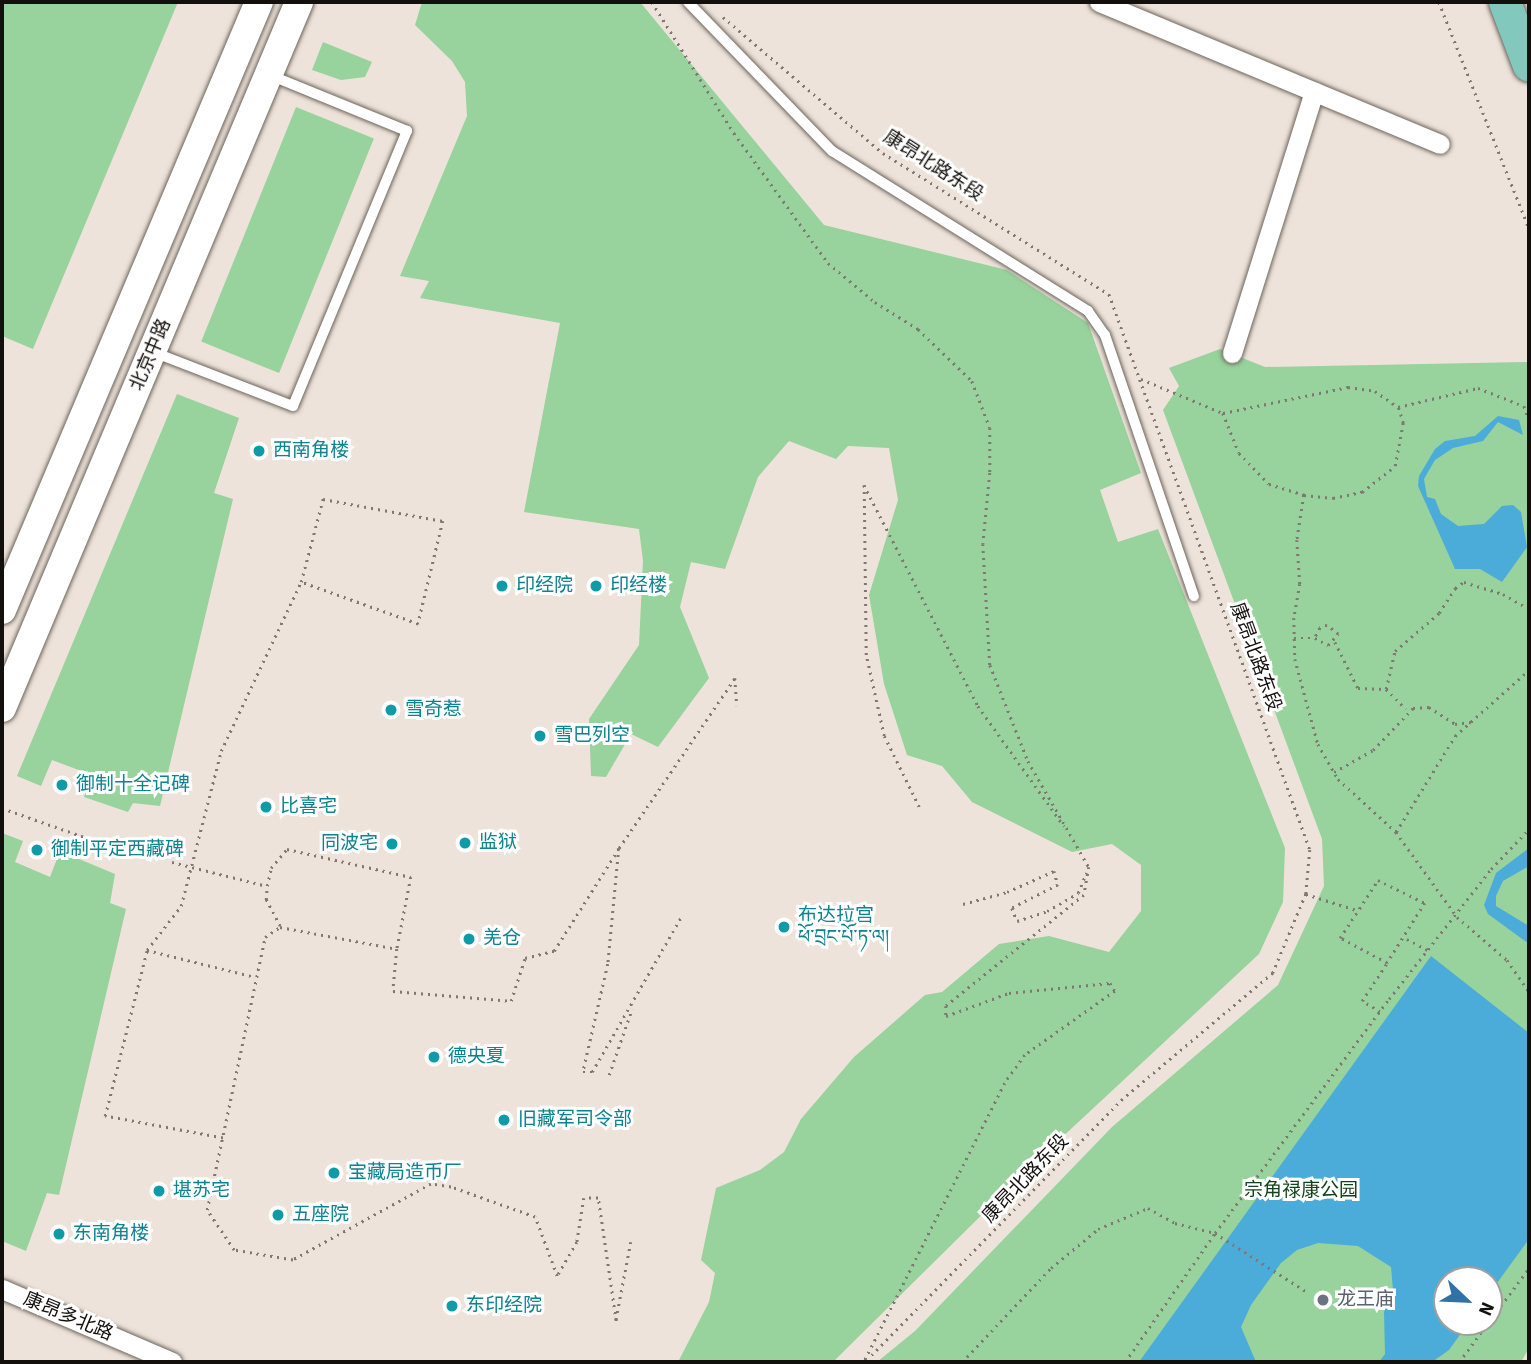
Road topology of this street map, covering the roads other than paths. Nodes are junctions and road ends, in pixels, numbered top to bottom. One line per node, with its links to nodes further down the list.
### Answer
1 (259, 2): 13 (main road, 北京中路)
2 (299, 2): 7 (main road, 北京中路)
3 (688, 2): 12 (lane)
4 (1098, 2): 8 (street)
5 (1505, 2): 6 (main road)
6 (1529, 66)
7 (268, 75): 10 (main road, 北京中路); 10 (lane)
8 (1314, 92): 9 (street); 11 (street)
9 (1440, 144)
10 (152, 352): 14 (main road, 北京中路)
11 (1232, 354)
12 (1194, 596)
13 (2, 610)
14 (2, 708)
15 (2, 1289): 16 (street, 康昂多北路)
16 (172, 1362)

